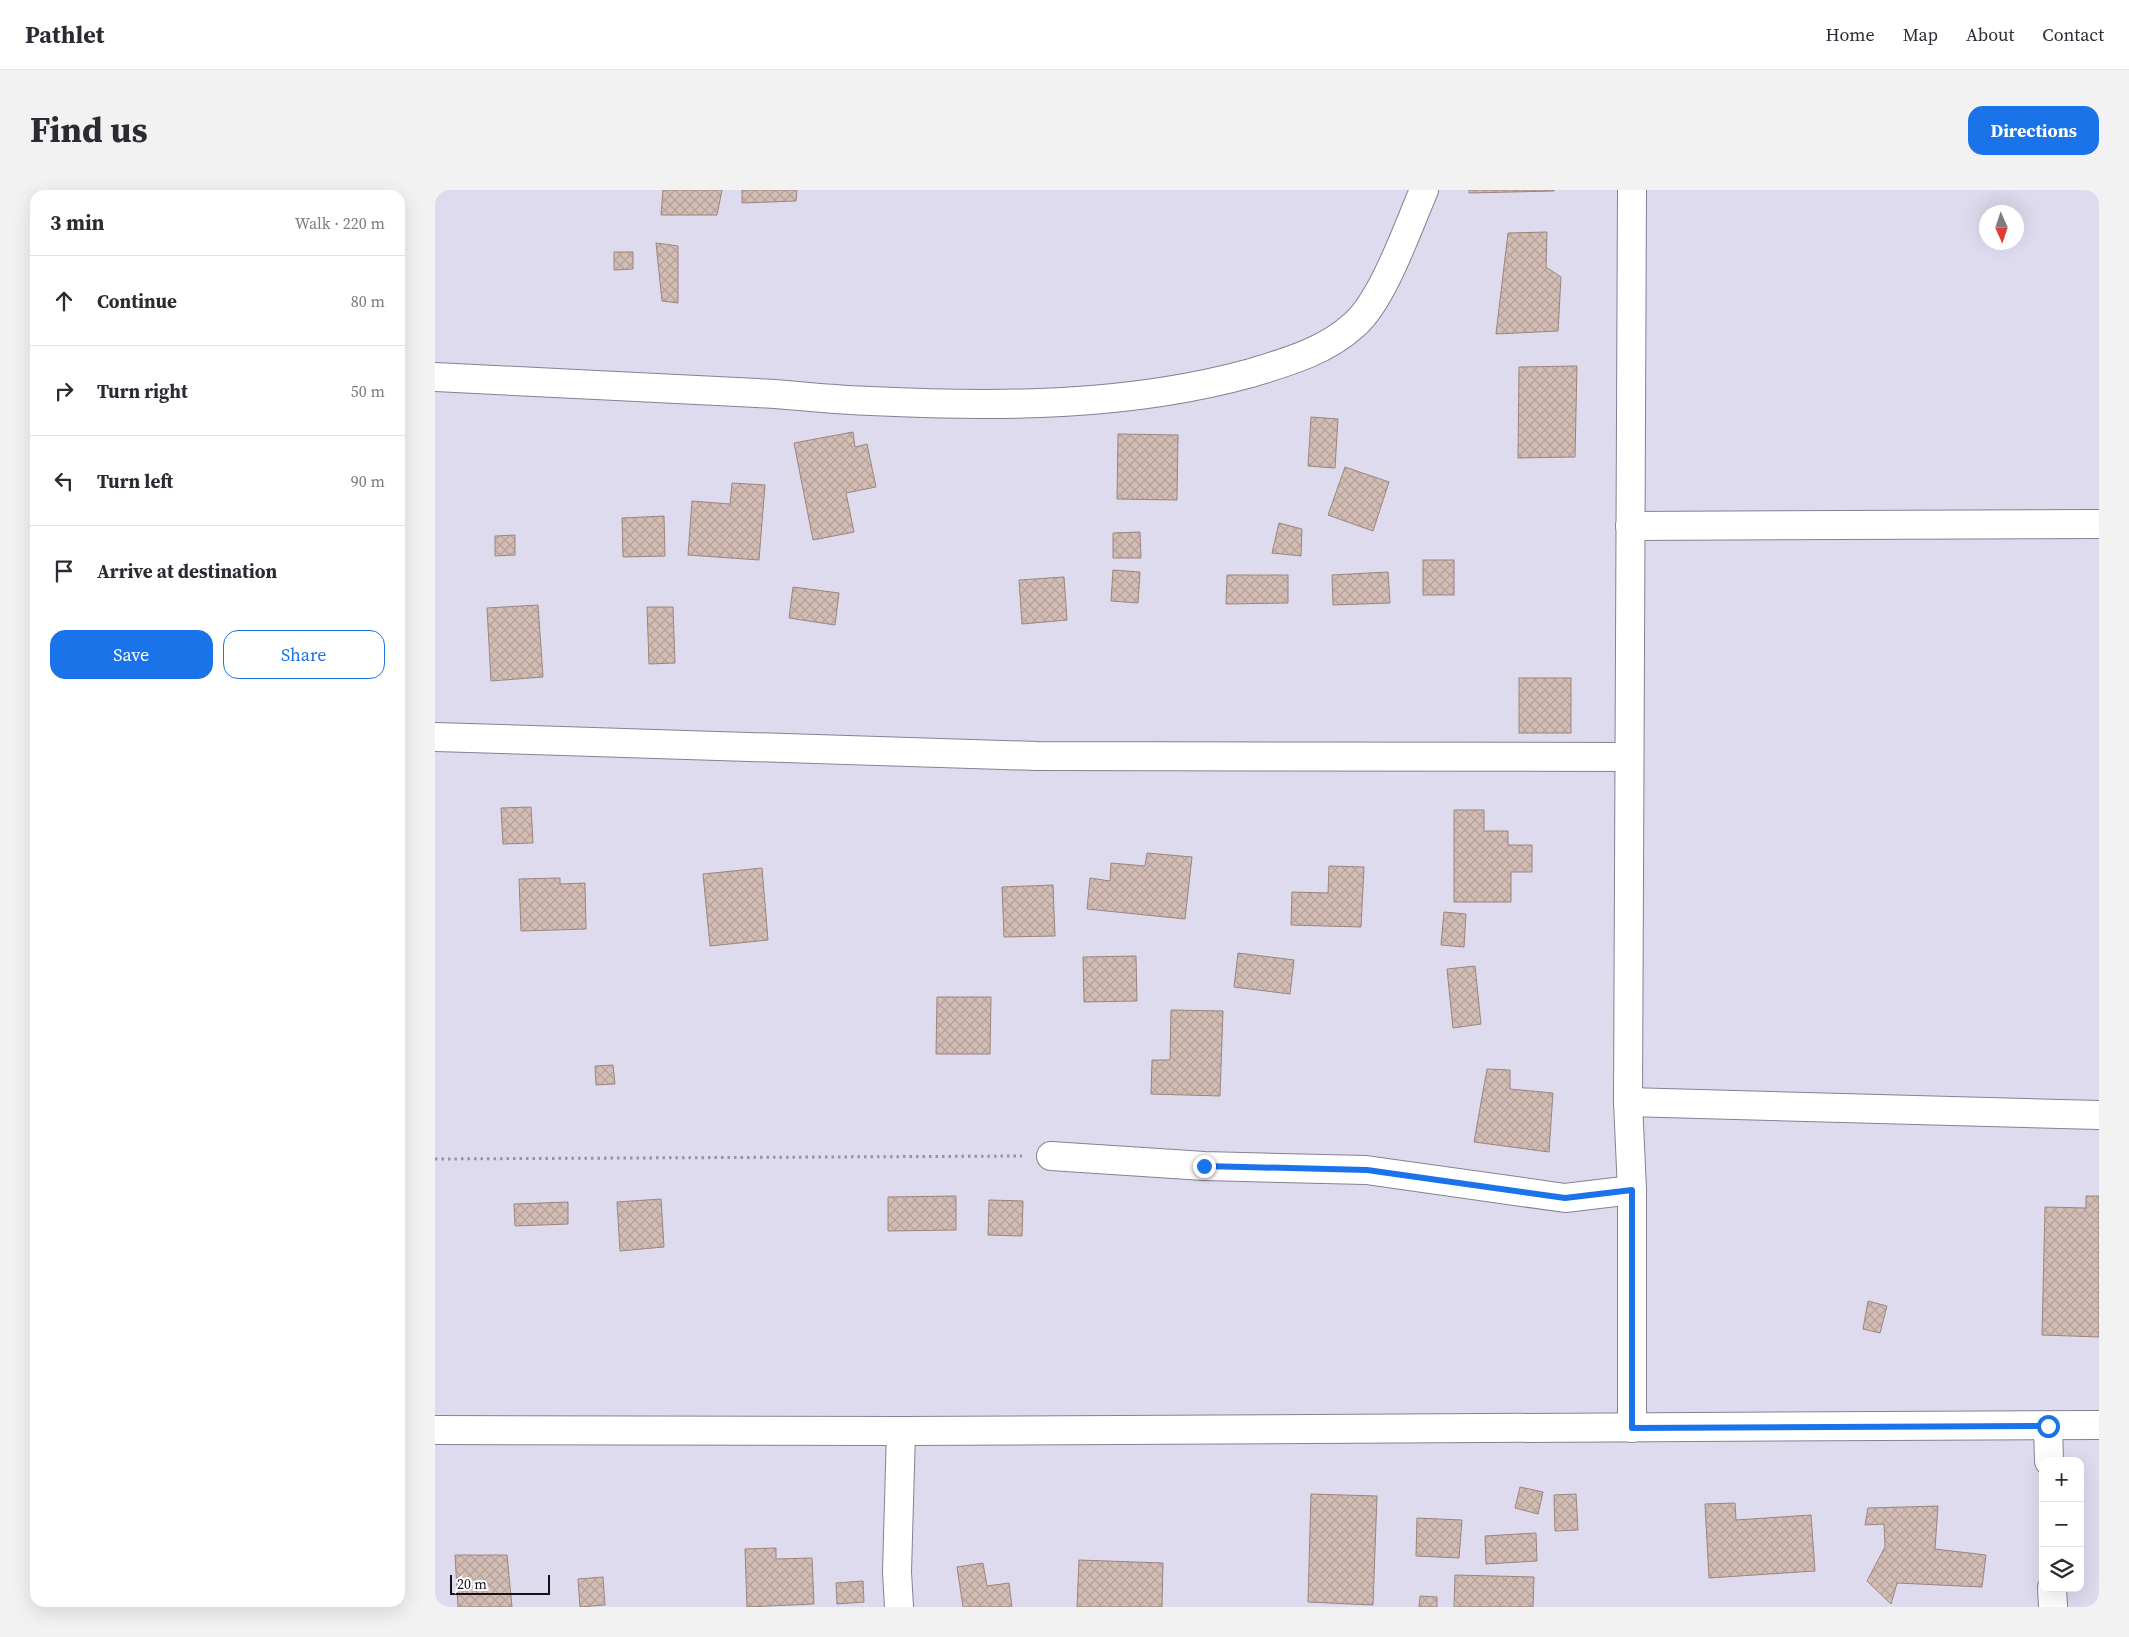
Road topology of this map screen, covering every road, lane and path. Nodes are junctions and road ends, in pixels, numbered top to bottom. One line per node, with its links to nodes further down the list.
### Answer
1 (1424, 190): 3 (street)
2 (1632, 190): 5 (street)
3 (435, 377)
4 (2099, 524): 5 (street)
5 (1630, 526): 7 (street)
6 (435, 737): 7 (street)
7 (1628, 757): 8 (street)
8 (1628, 1102): 9 (street); 12 (street)
9 (2099, 1115)
10 (1051, 1156): 11 (path); 12 (street)
11 (435, 1159)
12 (1632, 1190): 15 (street)
13 (2099, 1425): 14 (street)
14 (2048, 1426): 15 (street); 18 (street)
15 (1632, 1428): 17 (street)
16 (435, 1430): 17 (street)
17 (901, 1431): 20 (street)
18 (2049, 1457)
19 (2053, 1592): 21 (street)
20 (899, 1607)
21 (2053, 1607)

